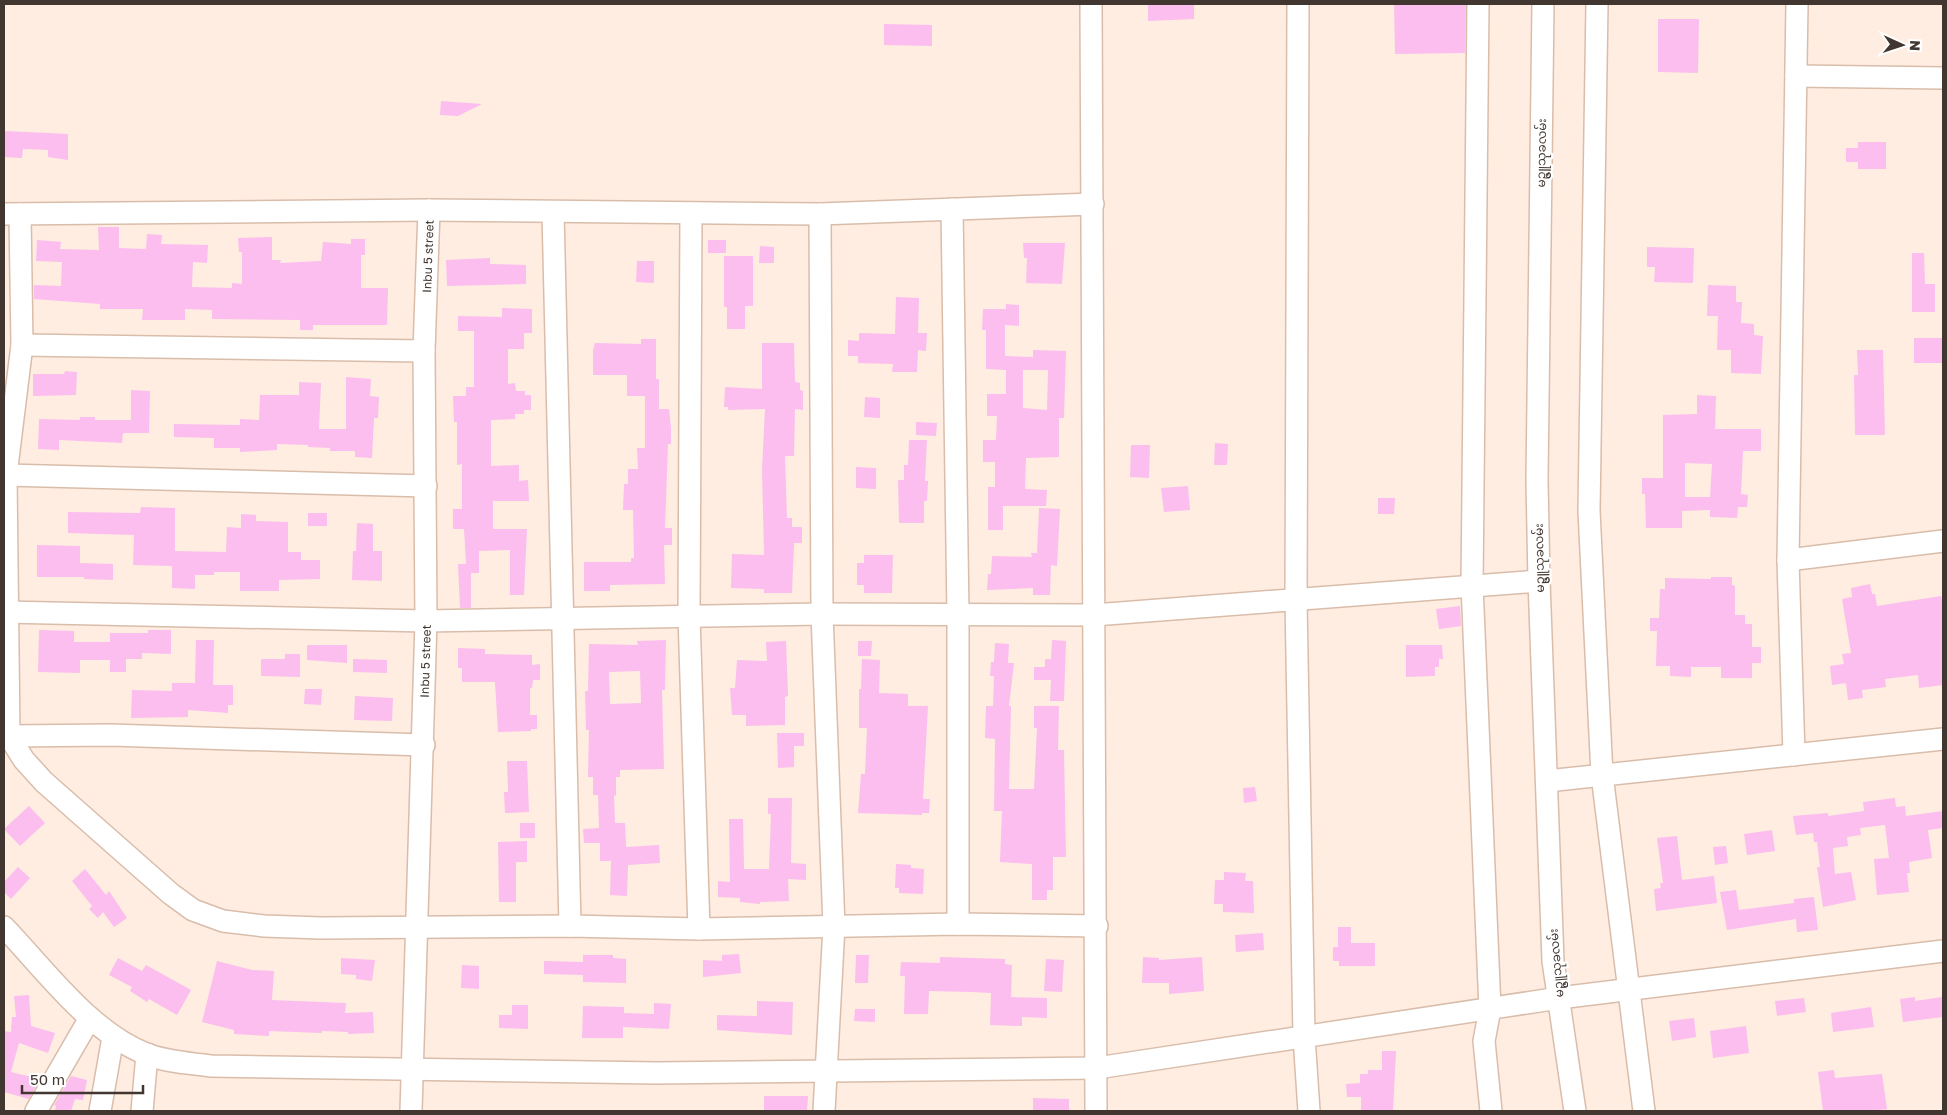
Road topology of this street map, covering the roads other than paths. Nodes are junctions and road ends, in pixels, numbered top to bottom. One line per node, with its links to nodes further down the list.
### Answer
1 (1091, 4): 9 (street)
2 (1298, 4): 24 (street)
3 (1478, 4): 23 (street)
4 (1543, 4): 22 (street, မဥ္ဇူသုခလမ်း)
5 (1597, 4): 36 (street)
6 (1797, 4): 7 (street)
7 (1796, 76): 8 (street); 21 (street)
8 (1943, 78)
9 (1093, 204): 10 (street); 28 (street)
10 (952, 209): 15 (street); 27 (street)
11 (429, 210): 12 (street); 14 (street); 17 (street, Inbu 5 street)
12 (553, 212): 13 (street); 30 (street)
13 (691, 213): 15 (street); 29 (street)
14 (12, 214): 16 (street)
15 (820, 214): 26 (street)
16 (22, 345): 17 (street); 18 (street)
17 (424, 351): 19 (street, Inbu 5 street)
18 (6, 475): 19 (street); 25 (street)
19 (426, 486): 31 (street, Inbu 5 street)
20 (1943, 541): 21 (street)
21 (1788, 560): 35 (street)
22 (1539, 581): 23 (street); 37 (street, မဥ္ဇူသုခလမ်း)
23 (1472, 585): 24 (street); 48 (street)
24 (1296, 601): 28 (street); 50 (street)
25 (5, 612): 31 (street); 32 (street)
26 (822, 614): 27 (street); 29 (street); 41 (street)
27 (958, 614): 28 (street); 38 (street)
28 (1094, 615): 42 (street)
29 (690, 616): 30 (street); 44 (street)
30 (562, 617): 31 (street); 40 (street)
31 (426, 620): 34 (street, Inbu 5 street)
32 (9, 736): 34 (street); 39 (street)
33 (1943, 739): 35 (street)
34 (424, 744): 39 (street, Inbu 5 street)
35 (1794, 755): 36 (street)
36 (1602, 775): 37 (street); 46 (street)
37 (1547, 781): 47 (street, မဥ္ဇူသုခလမ်း)
38 (958, 924): 41 (street); 42 (street)
39 (418, 926): 40 (street); 53 (street, Inbu 5 street)
40 (570, 926): 44 (street)
41 (834, 926): 44 (street); 55 (street)
42 (1096, 926): 54 (street)
43 (4, 927): 49 (street)
44 (699, 929)
45 (1943, 951): 46 (street)
46 (1629, 990): 47 (street); 65 (street)
47 (1559, 998): 48 (street); 64 (street, မဥ္ဇူသုခလမ်း)
48 (1490, 1009): 50 (street); 63 (street)
49 (90, 1018): 51 (street); 56 (street)
50 (1304, 1036): 54 (street); 62 (street)
51 (113, 1038): 52 (street); 57 (street)
52 (147, 1054): 53 (street); 58 (street)
53 (413, 1068): 55 (street); 59 (street, Inbu 5 street)
54 (1097, 1068): 55 (street); 61 (street)
55 (825, 1071): 60 (street)
56 (36, 1111)
57 (100, 1111)
58 (142, 1111)
59 (412, 1111)
60 (824, 1111)
61 (1096, 1111)
62 (1309, 1111)
63 (1491, 1111)
64 (1575, 1111)
65 (1644, 1111)

